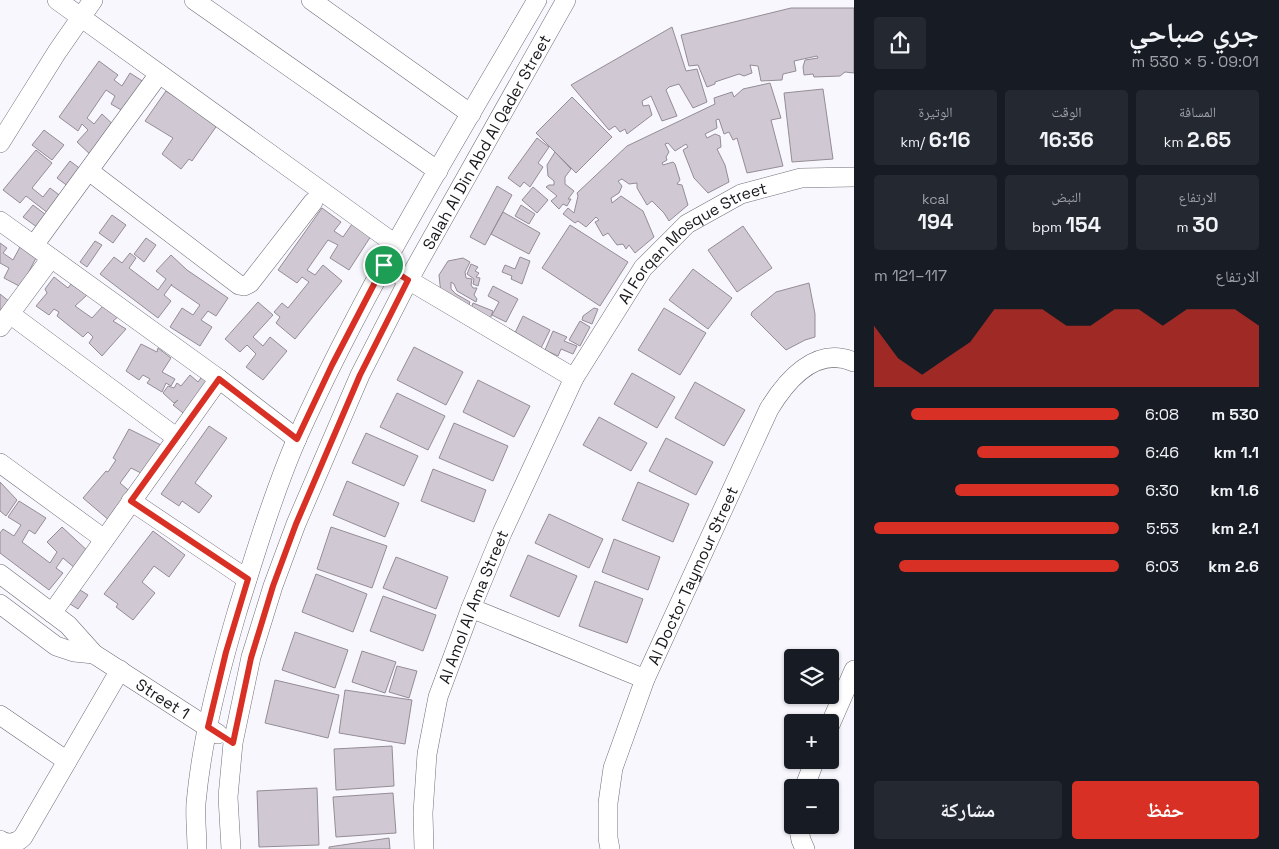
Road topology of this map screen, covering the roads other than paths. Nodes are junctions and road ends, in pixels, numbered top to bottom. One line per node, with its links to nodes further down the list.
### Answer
1 (57, 0): 7 (street)
2 (93, 0): 7 (street)
3 (194, 0): 12 (street)
4 (311, 0): 9 (street)
5 (537, 0): 9 (street, Salah Al Din Abd Al Qader Street)
6 (566, 0): 20 (street, Salah Al Din Abd Al Qader Street)
7 (82, 18): 8 (street); 10 (street)
8 (159, 74): 11 (street); 16 (street)
9 (471, 114): 12 (street, Salah Al Din Abd Al Qader Street)
10 (0, 143)
11 (89, 171): 14 (street); 17 (street)
12 (438, 171): 16 (street, Salah Al Din Abd Al Qader Street)
13 (854, 177): 23 (street, Al Forqan Mosque Street)
14 (313, 202)
15 (0, 221): 17 (street)
16 (395, 244): 19 (street, Salah Al Din Abd Al Qader Street)
17 (34, 245): 18 (street)
18 (51, 258): 21 (street); 24 (street)
19 (384, 265): 20 (street); 26 (street, Salah Al Din Abd Al Qader Street)
20 (408, 280): 23 (street); 42 (street, Salah Al Din Abd Al Qader Street)
21 (5, 321): 25 (street)
22 (854, 362): 38 (street, Al Doctor Taymour Street)
23 (574, 378): 33 (street, Al Amol Al Ama Street)
24 (219, 379): 25 (street); 26 (street)
25 (177, 438): 28 (street)
26 (297, 439): 31 (street, Salah Al Din Abd Al Qader Street)
27 (0, 463): 29 (street)
28 (131, 501): 29 (street); 31 (street)
29 (104, 540): 34 (street)
30 (0, 574): 34 (street, Street 1)
31 (248, 579): 41 (street, Salah Al Din Abd Al Qader Street)
32 (0, 604): 35 (street, Street 1)
33 (471, 608): 38 (street); 48 (street, Al Amol Al Ama Street)
34 (52, 613): 35 (street, Street 1)
35 (94, 654): 36 (street, Street 1)
36 (120, 670): 41 (street, Street 1); 43 (street)
37 (854, 670): 39 (street)
38 (645, 679): 49 (street, Al Doctor Taymour Street)
39 (835, 714)
40 (0, 715): 43 (street)
41 (208, 727): 42 (street, Street 1); 46 (street, Salah Al Din Abd Al Qader Street)
42 (233, 743): 47 (street, Salah Al Din Abd Al Qader Street)
43 (67, 760): 45 (street)
44 (800, 834): 50 (street)
45 (0, 840)
46 (197, 849)
47 (231, 849)
48 (424, 849)
49 (610, 849)
50 (805, 849)

